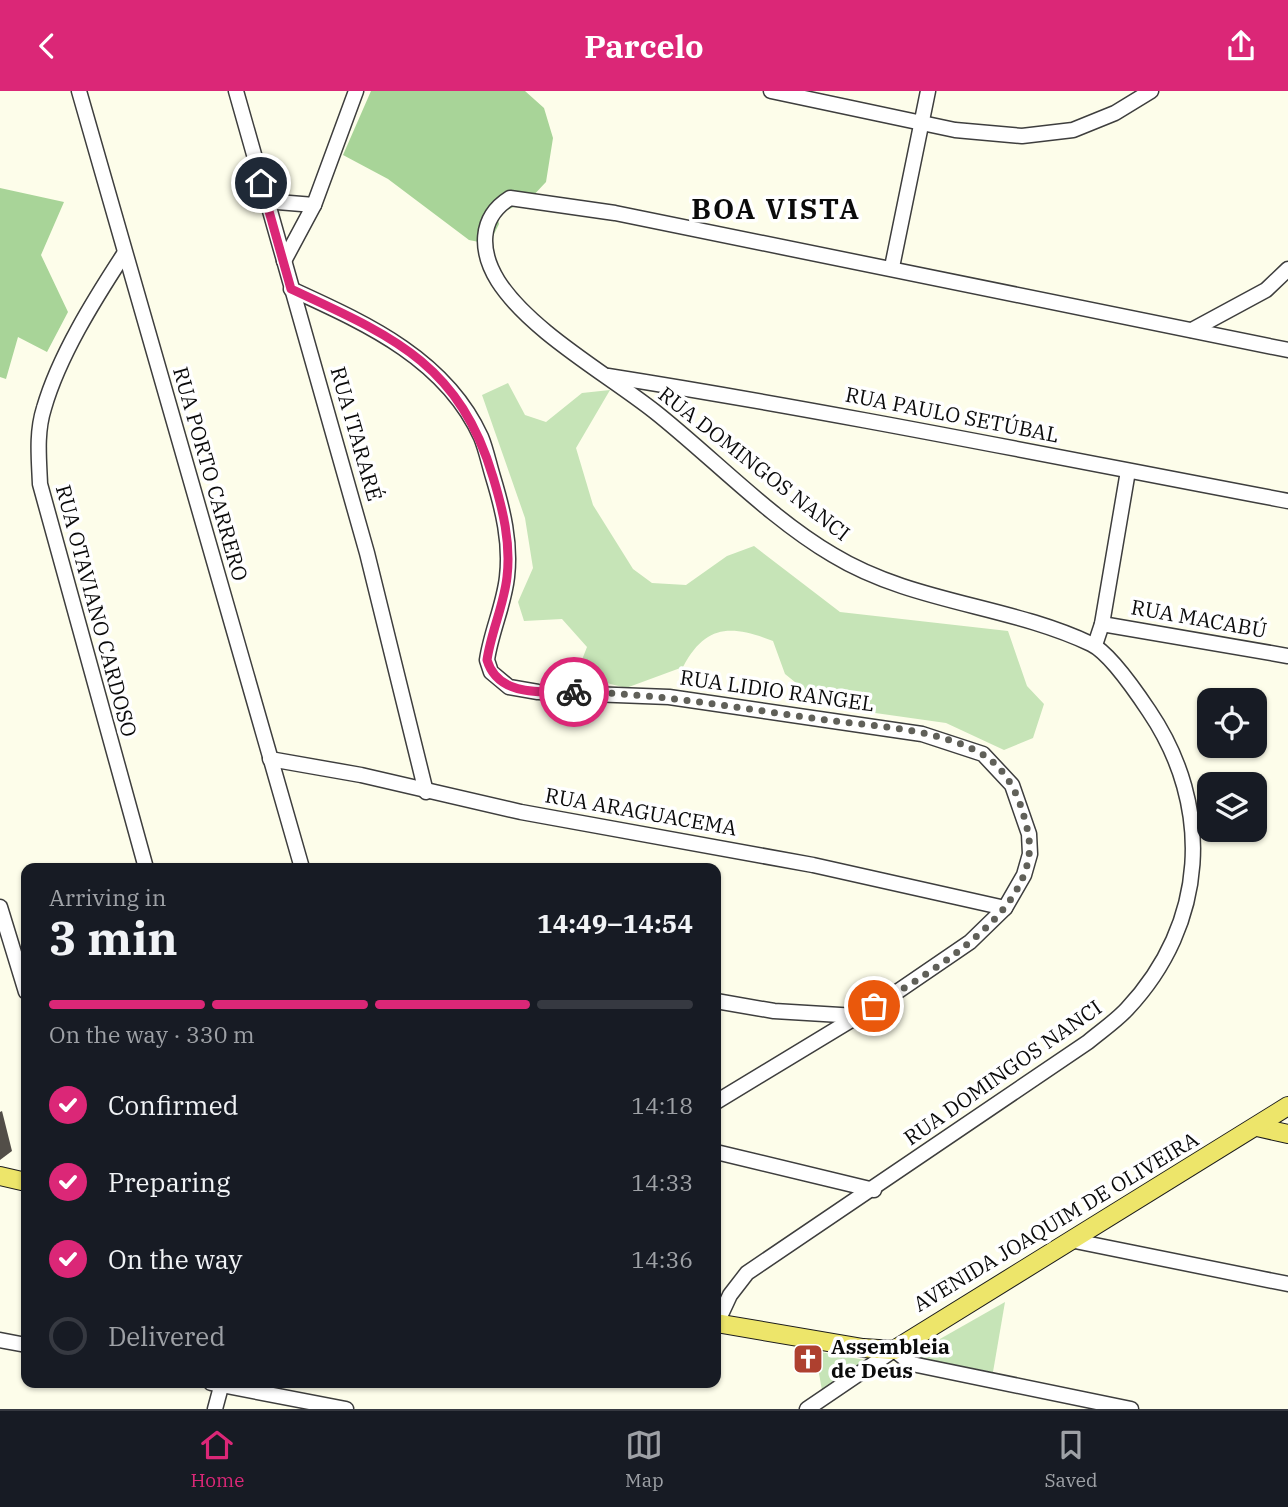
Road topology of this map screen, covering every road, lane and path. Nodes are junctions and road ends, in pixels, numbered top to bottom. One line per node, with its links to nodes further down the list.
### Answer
1 (79, 91): 10 (street, RUA PORTO CARRERO)
2 (236, 91): 8 (street, RUA ITARARÉ)
3 (356, 91): 9 (street)
4 (771, 91): 7 (street)
5 (928, 91): 7 (street)
6 (1151, 91): 7 (street)
7 (921, 123): 12 (street)
8 (265, 201): 9 (street); 11 (street, RUA ITARARÉ)
9 (314, 205): 11 (street)
10 (124, 254): 23 (street, RUA PORTO CARRERO); 25 (street, RUA OTAVIANO CARDOSO)
11 (284, 261): 14 (street, RUA ITARARÉ)
12 (892, 267): 15 (street, RUA DOMINGOS NANCI); 17 (street, RUA DOMINGOS NANCI)
13 (1288, 269): 15 (street)
14 (291, 289): 24 (street, RUA ITARARÉ); 28 (street, RUA LIDIO RANGEL)
15 (1192, 330): 16 (street, RUA DOMINGOS NANCI)
16 (1288, 350)
17 (607, 375): 18 (street, RUA PAULO SETÚBAL); 21 (street, RUA DOMINGOS NANCI)
18 (1129, 471): 19 (street, RUA PAULO SETÚBAL); 20 (street)
19 (1288, 501)
20 (1102, 624): 21 (street); 22 (street, RUA MACABÚ)
21 (1095, 645): 39 (street, RUA DOMINGOS NANCI)
22 (1288, 656)
23 (270, 759): 24 (street, RUA ARAGUACEMA); 26 (street, RUA PORTO CARRERO)
24 (426, 792): 28 (street, RUA ARAGUACEMA)
25 (145, 863)
26 (301, 863)
27 (0, 907): 29 (street)
28 (1005, 908): 31 (street, RUA LIDIO RANGEL)
29 (21, 976)
30 (721, 1002): 31 (street)
31 (857, 1016): 32 (street, RUA LIDIO RANGEL)
32 (721, 1099)
33 (1288, 1105): 34 (main road, AVENIDA JOAQUIM DE OLIVEIRA)
34 (1257, 1127): 35 (main road); 40 (main road, AVENIDA JOAQUIM DE OLIVEIRA)
35 (1288, 1134)
36 (721, 1153): 39 (street)
37 (0, 1176): 38 (main road)
38 (21, 1181)
39 (874, 1190): 42 (street, RUA DOMINGOS NANCI)
40 (1070, 1240): 41 (street); 46 (main road, AVENIDA JOAQUIM DE OLIVEIRA)
41 (1288, 1284)
42 (721, 1313)
43 (721, 1324): 46 (main road)
44 (0, 1340): 45 (street)
45 (21, 1344)
46 (894, 1350): 51 (street); 52 (street)
47 (217, 1388): 49 (street)
48 (243, 1388): 50 (street)
49 (215, 1409)
50 (346, 1409)
51 (807, 1409)
52 (1131, 1409)

